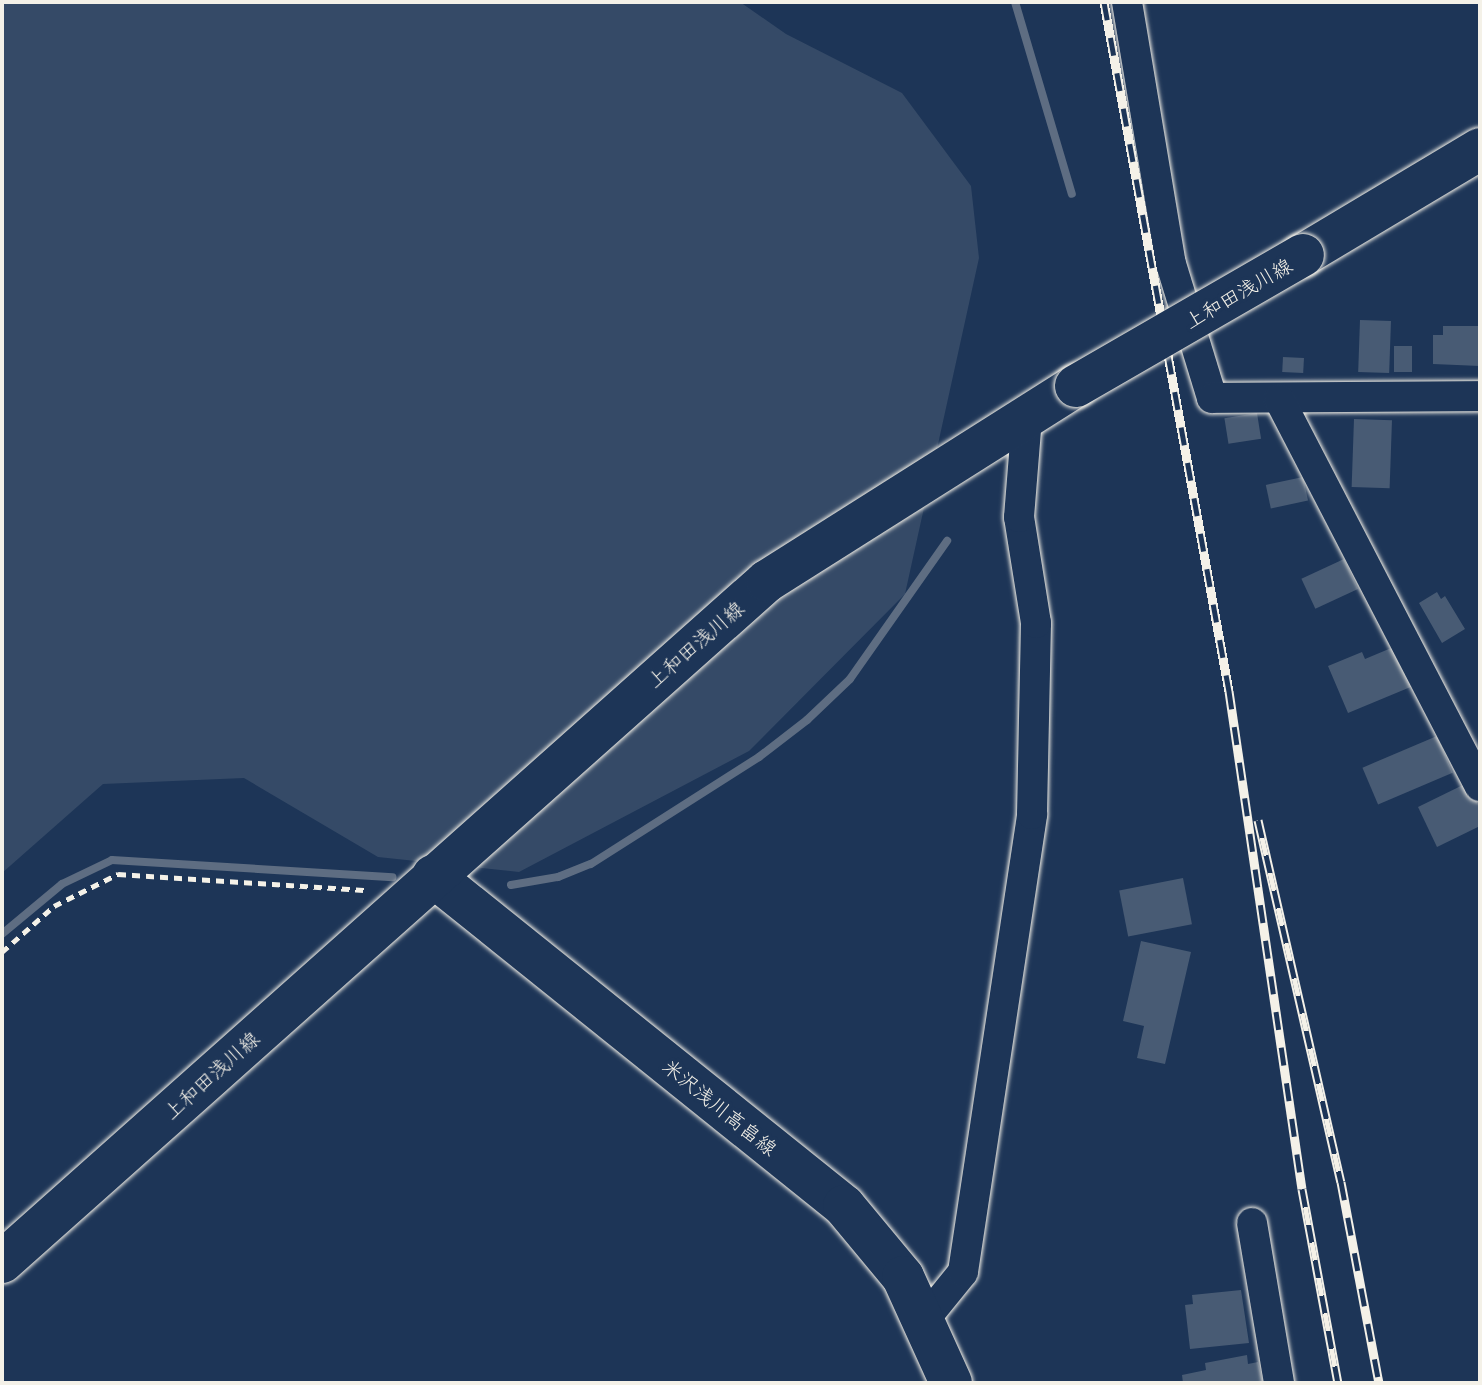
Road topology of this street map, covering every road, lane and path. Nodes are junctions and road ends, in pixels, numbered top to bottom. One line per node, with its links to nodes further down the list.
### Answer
1 (1127, 2): 4 (street)
2 (1480, 149): 5 (main road, 上和田浅川線, bridge)
3 (1480, 396): 4 (street)
4 (1279, 399): 6 (street)
5 (1027, 418): 7 (main road, 上和田浅川線); 12 (street)
6 (1480, 786)
7 (433, 876): 11 (main road, 上和田浅川線); 12 (main road, 米沢浅川高畠線)
8 (375, 892): 9 (path)
9 (2, 952)
10 (1252, 1223): 14 (street)
11 (2, 1262)
12 (925, 1319): 13 (main road, 米沢浅川高畠線)
13 (951, 1383)
14 (1279, 1383)

